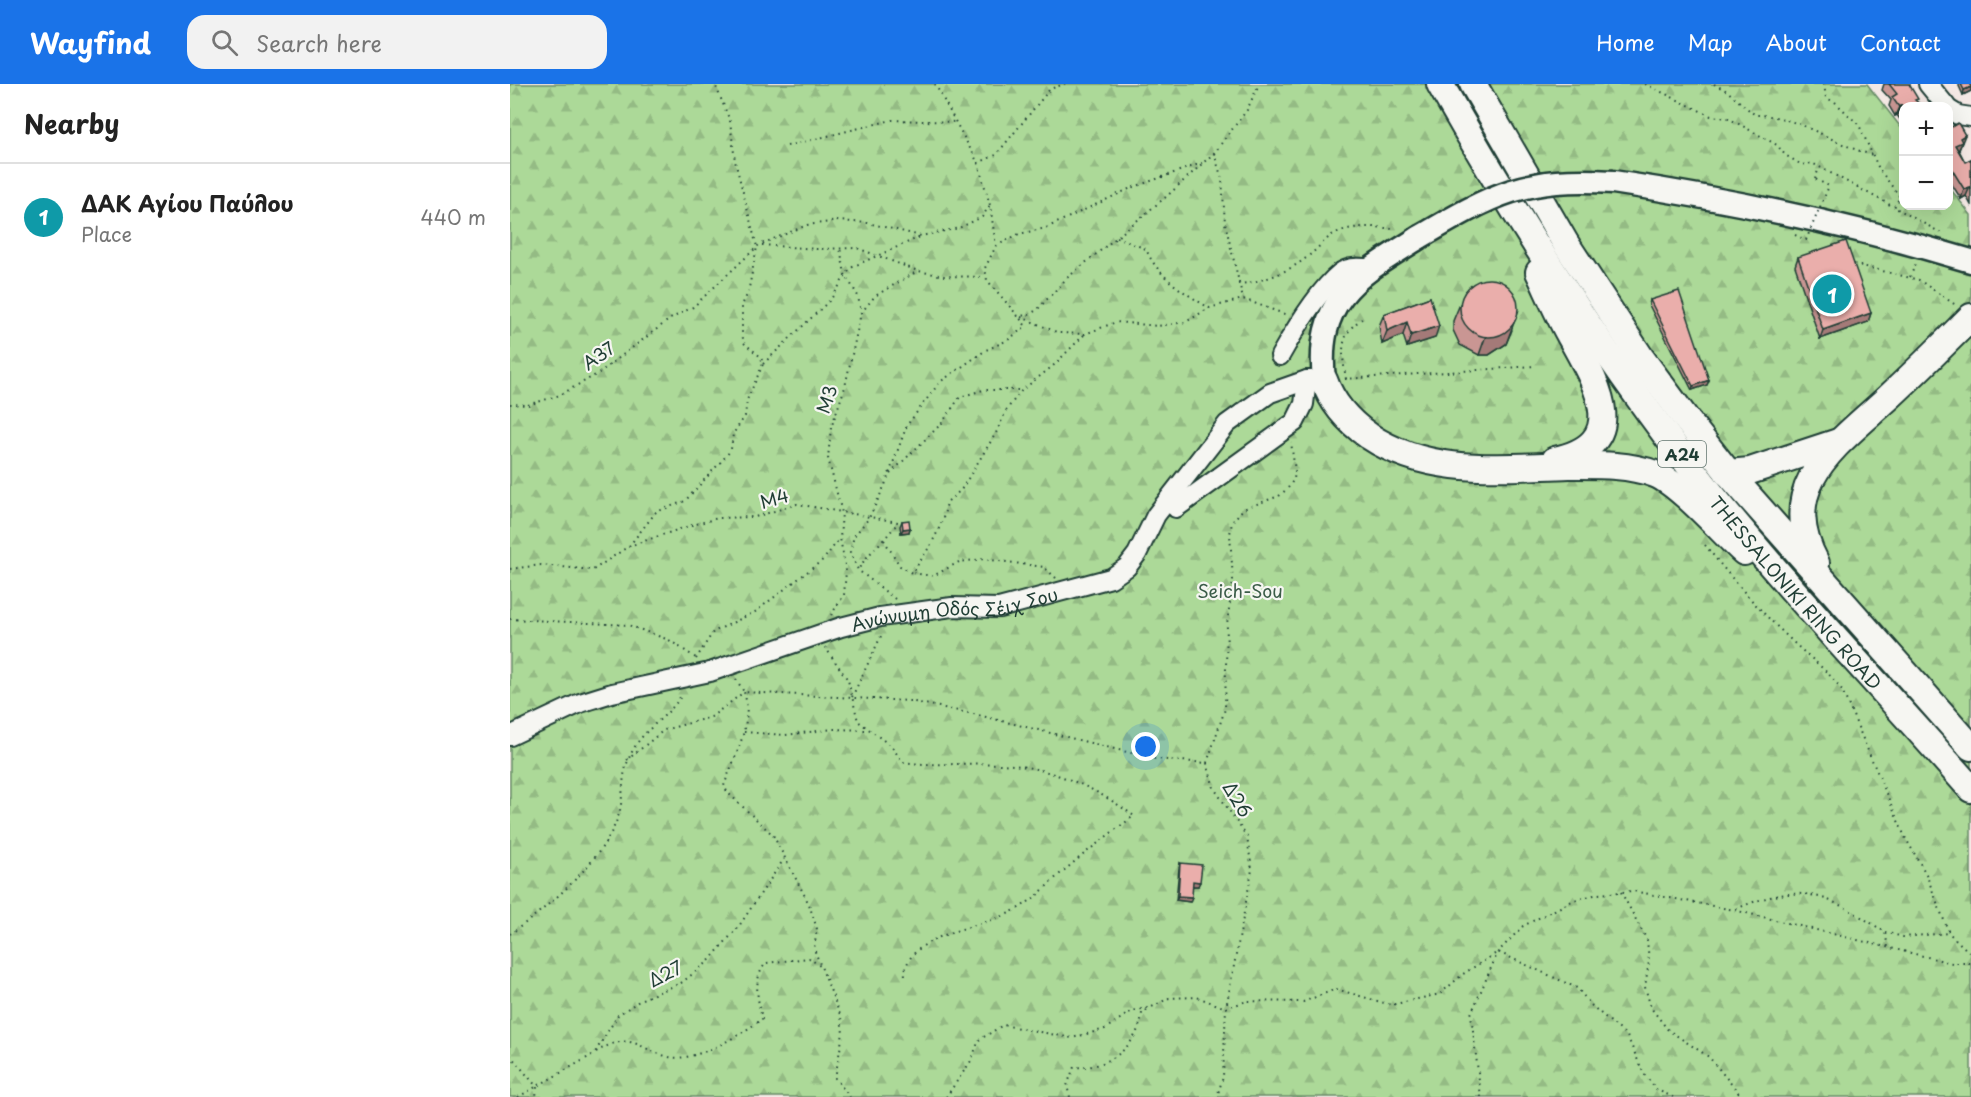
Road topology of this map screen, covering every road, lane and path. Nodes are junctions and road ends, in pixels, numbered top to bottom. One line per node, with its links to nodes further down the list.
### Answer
1 (715, 84): 29 (path)
2 (935, 84): 14 (path)
3 (1065, 84): 19 (path)
4 (1259, 84): 16 (path)
5 (1440, 84): 21 (highway, THESSALONIKI RING ROAD / Α24)
6 (1473, 84): 57 (highway, THESSALONIKI RING ROAD / Α24)
7 (1644, 84): 20 (path)
8 (1714, 84): 17 (path)
9 (1824, 84): 17 (path)
10 (1928, 84): 11 (street)
11 (1942, 102)
12 (1953, 112): 13 (street)
13 (1971, 117)
14 (956, 122): 15 (path); 19 (path)
15 (787, 146)
16 (1214, 153): 18 (path); 39 (path)
17 (1873, 156): 23 (path)
18 (1204, 162): 26 (path); 30 (path)
19 (978, 163): 22 (path)
20 (1819, 168): 23 (path); 24 (path, bridge)
21 (1508, 200): 56 (highway); 69 (highway, THESSALONIKI RING ROAD / Α24)
22 (990, 205): 25 (path); 30 (path)
23 (1894, 207): 27 (path)
24 (1795, 235)
25 (921, 236): 29 (path); 32 (path)
26 (1116, 237): 41 (path); 43 (path)
27 (1950, 238)
28 (1413, 241): 33 (main road, bridge); 35 (main road); 39 (path)
29 (758, 246): 31 (path); 49 (path); 53 (path, Α37)
30 (996, 246): 38 (path)
31 (840, 248): 32 (path); 37 (path)
32 (877, 255): 36 (path); 37 (path)
33 (1971, 261)
34 (1854, 264): 44 (path)
35 (1371, 269): 46 (street); 51 (main road)
36 (918, 271): 38 (path); 42 (path)
37 (845, 274): 42 (path); 49 (path)
38 (986, 277): 43 (path)
39 (1238, 284): 40 (path)
40 (1243, 298): 41 (path); 46 (path)
41 (1209, 308): 47 (path)
42 (861, 313): 60 (path, M3)
43 (1018, 316): 47 (path); 58 (path)
44 (1971, 317): 55 (highway)
45 (1362, 319): 51 (path)
46 (1301, 320): 48 (street)
47 (1085, 334): 52 (path)
48 (1280, 356)
49 (763, 364): 65 (path)
50 (1535, 366): 51 (path)
51 (1326, 380): 56 (highway); 59 (street); 70 (street, Ανώνυμη Οδός Σέιχ Σου)
52 (1022, 390): 58 (path); 68 (path)
53 (510, 405)
54 (1291, 440): 85 (path)
55 (1839, 442): 57 (highway); 73 (highway)
56 (1526, 467): 69 (highway)
57 (1728, 473): 73 (highway, THESSALONIKI RING ROAD / Α24)
58 (887, 476): 61 (path)
59 (1176, 508)
60 (842, 513): 61 (path, M4); 62 (path, M3); 65 (path, M4)
61 (869, 518): 63 (path, M4); 67 (path)
62 (840, 538): 74 (path, M3); 75 (path)
63 (884, 539): 67 (path); 68 (path)
64 (1705, 545): 91 (path)
65 (629, 546): 66 (path, M4)
66 (510, 569)
67 (858, 570): 71 (path)
68 (912, 573): 70 (path)
69 (1780, 574): 86 (highway, THESSALONIKI RING ROAD / Α24)
70 (1069, 589): 71 (street, Ανώνυμη Οδός Σέιχ Σου)
71 (887, 616): 74 (street, Ανώνυμη Οδός Σέιχ Σου); 79 (path)
72 (510, 619): 75 (path)
73 (1872, 634): 83 (highway, THESSALONIKI RING ROAD / Α24)
74 (817, 635): 76 (street, Ανώνυμη Οδός Σέιχ Σου); 79 (path)
75 (696, 658): 77 (path)
76 (728, 666): 77 (street, Ανώνυμη Οδός Σέιχ Σου); 78 (path)
77 (690, 677): 82 (street, Ανώνυμη Οδός Σέιχ Σου); 84 (path)
78 (744, 692): 79 (path); 81 (path); 84 (path)
79 (852, 697): 80 (path); 85 (path)
80 (867, 730): 81 (path); 98 (path)
81 (743, 732): 87 (path)
82 (510, 736)
83 (1971, 747)
84 (627, 760): 92 (path)
85 (1207, 763): 100 (path, Δ26)
86 (1971, 789)
87 (784, 859): 97 (path); 101 (path, Δ27)
88 (1621, 892): 89 (path); 94 (path); 112 (path)
89 (1734, 910): 90 (path); 93 (path)
90 (1885, 932): 91 (path); 93 (path)
91 (1949, 933): 95 (path)
92 (510, 934)
93 (1887, 947): 96 (path)
94 (1498, 952): 100 (path); 110 (path); 111 (path)
95 (1971, 954)
96 (1971, 963)
97 (821, 966): 101 (path); 106 (path)
98 (905, 980)
99 (1152, 1007): 100 (path); 107 (path); 108 (path)
100 (1226, 1008): 109 (path, Δ26)
101 (594, 1054): 103 (path, Δ27)
102 (510, 1055): 103 (path)
103 (537, 1087): 104 (path, Δ27); 105 (path)
104 (518, 1097)
105 (536, 1097)
106 (850, 1097)
107 (946, 1097)
108 (1070, 1097)
109 (1217, 1097)
110 (1481, 1097)
111 (1673, 1097)
112 (1739, 1097)

